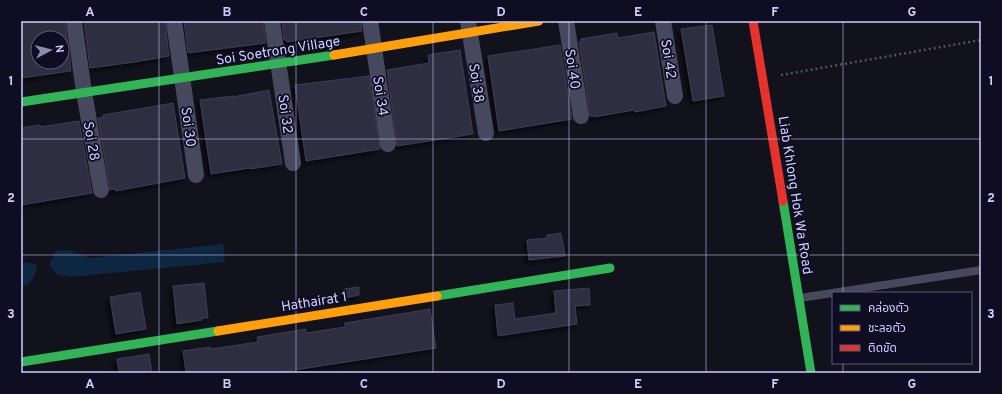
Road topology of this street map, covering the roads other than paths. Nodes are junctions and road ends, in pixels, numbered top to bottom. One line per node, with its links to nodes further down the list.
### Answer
1 (74, 21): 13 (street, Soi 28)
2 (174, 21): 12 (street, Soi 30)
3 (272, 21): 11 (street, Soi 32)
4 (370, 21): 10 (street, Soi 34)
5 (539, 21): 9 (street, Soi Soetrong Village)
6 (566, 21): 16 (street, Soi 40)
7 (663, 21): 14 (street, Soi 42)
8 (753, 21): 26 (street, Liab Khlong Hok Wa Road)
9 (469, 27): 10 (street, Soi Soetrong Village); 17 (street, Soi 38)
10 (374, 49): 11 (street, Soi Soetrong Village); 18 (street, Soi 34)
11 (279, 64): 12 (street, Soi Soetrong Village); 19 (street, Soi 32)
12 (183, 78): 13 (street, Soi Soetrong Village); 20 (street, Soi 30)
13 (84, 92): 15 (street, Soi Soetrong Village); 21 (street, Soi 28)
14 (675, 96)
15 (21, 102)
16 (581, 116)
17 (486, 133)
18 (388, 144)
19 (293, 163)
20 (196, 175)
21 (101, 190)
22 (610, 268): 27 (street, Hathairat 1)
23 (981, 270): 24 (lane)
24 (837, 292)
25 (832, 293): 26 (lane)
26 (798, 298): 28 (street, Liab Khlong Hok Wa Road)
27 (21, 362)
28 (811, 373)

